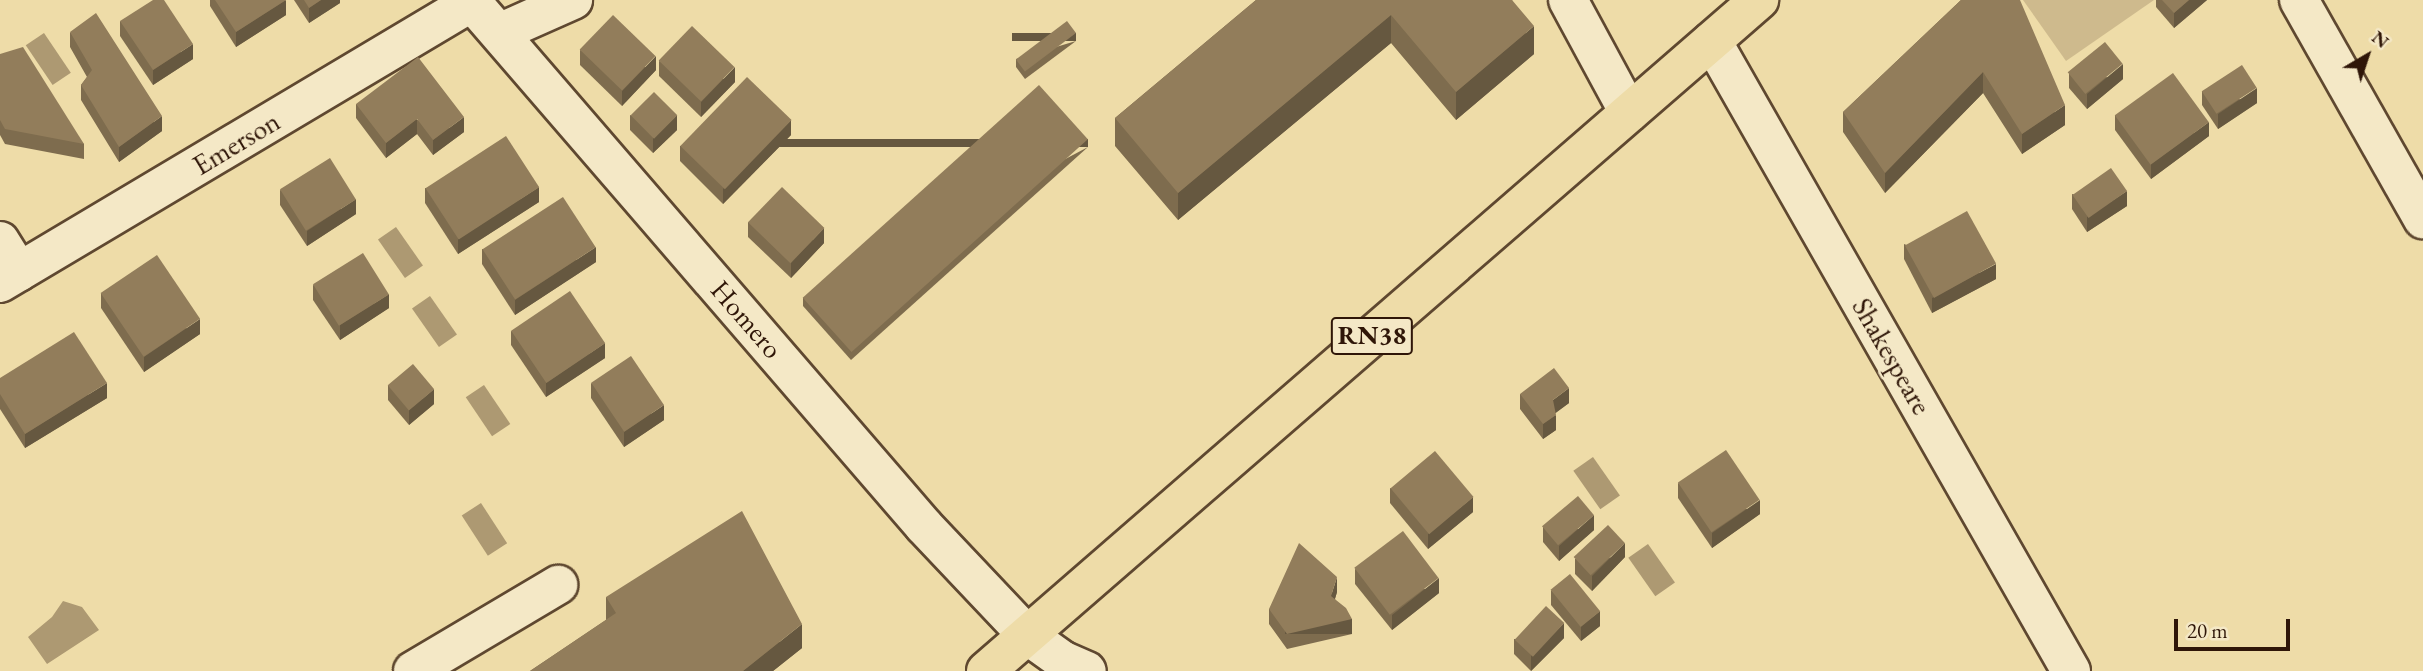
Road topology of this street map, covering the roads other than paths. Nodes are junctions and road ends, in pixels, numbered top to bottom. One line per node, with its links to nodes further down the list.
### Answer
1 (573, 0): 6 (street)
2 (1568, 0): 8 (street)
3 (1759, 0): 7 (main road, RN38)
4 (2299, 0): 9 (street)
5 (471, 1): 6 (street, Homero); 10 (street, Emerson)
6 (500, 32): 12 (street, Homero)
7 (1712, 41): 8 (main road, RN38); 16 (street, Shakespeare)
8 (1629, 113): 12 (main road, RN38)
9 (2423, 219)
10 (6, 265)
11 (558, 585): 13 (street)
12 (1027, 635): 14 (main road, RN38); 15 (street, Homero)
13 (413, 671)
14 (986, 671)
15 (1087, 671)
16 (2071, 671)

